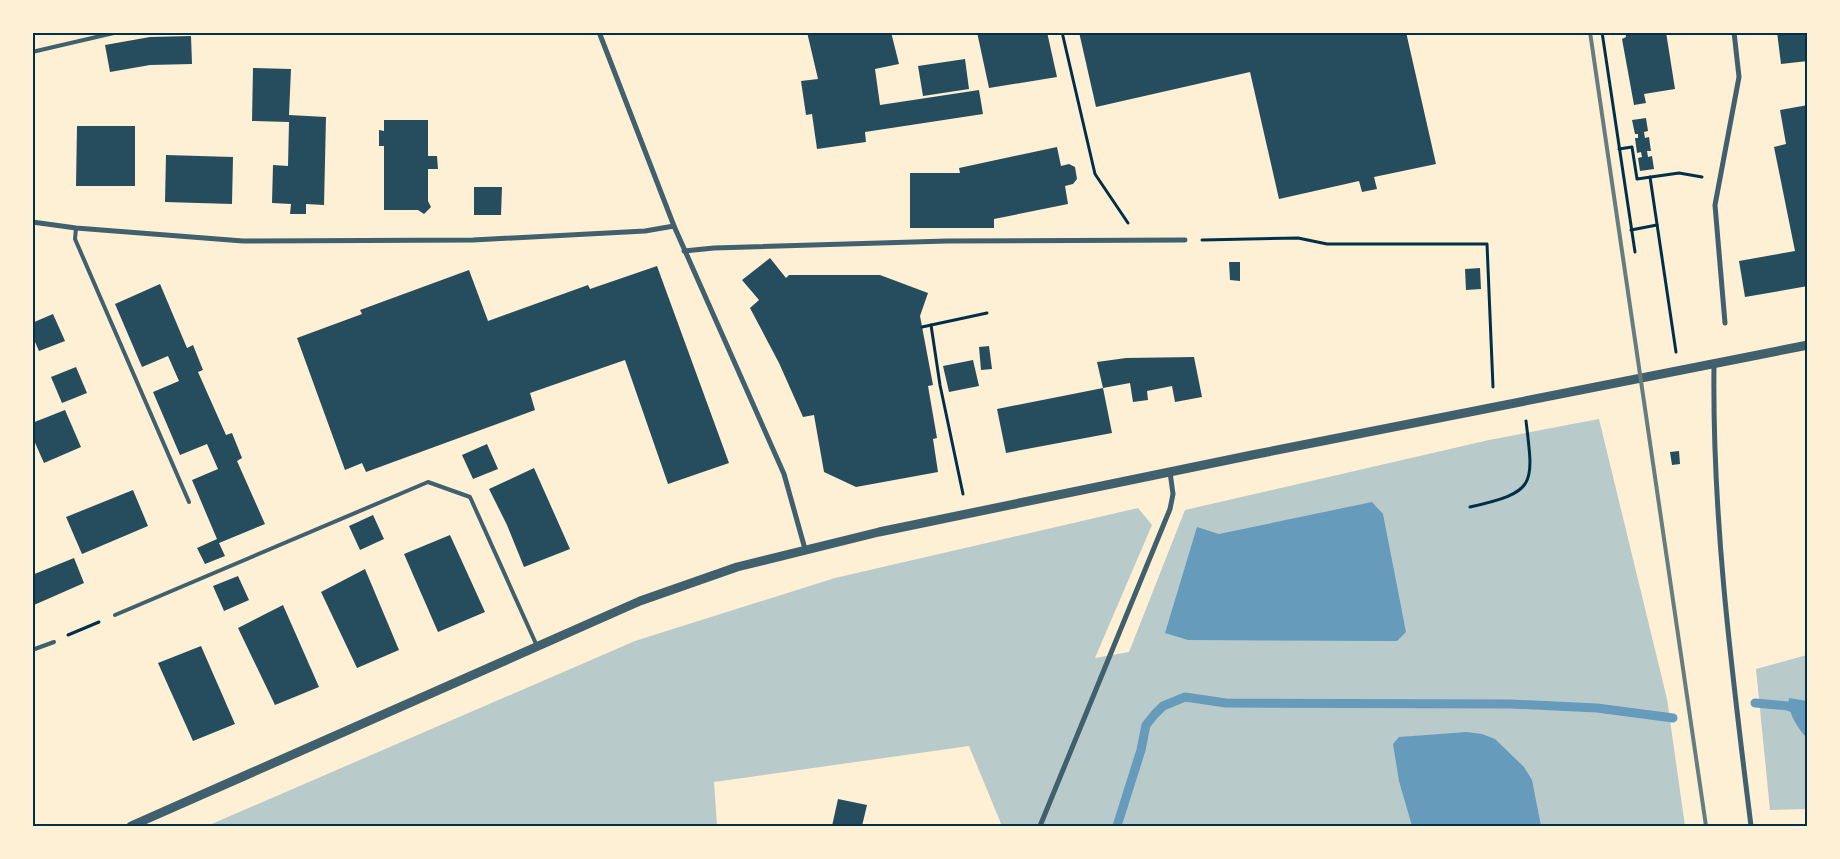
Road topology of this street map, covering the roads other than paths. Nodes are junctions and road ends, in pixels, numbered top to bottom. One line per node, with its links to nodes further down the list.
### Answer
1 (118, 32): 4 (lane)
2 (599, 32): 6 (street)
3 (1734, 32): 10 (street)
4 (32, 52)
5 (32, 222): 7 (street)
6 (674, 226): 7 (street); 9 (street)
7 (76, 228): 14 (lane)
8 (1185, 240): 9 (street)
9 (684, 251): 15 (street)
10 (1725, 323)
11 (1808, 346): 12 (street)
12 (1714, 364): 13 (street); 22 (street)
13 (1170, 472): 15 (street); 21 (street)
14 (189, 502)
15 (805, 549): 18 (street)
16 (115, 614): 18 (lane)
17 (54, 642): 19 (lane)
18 (537, 646): 20 (street)
19 (32, 650)
20 (131, 826)
21 (1040, 826)
22 (1751, 826)

